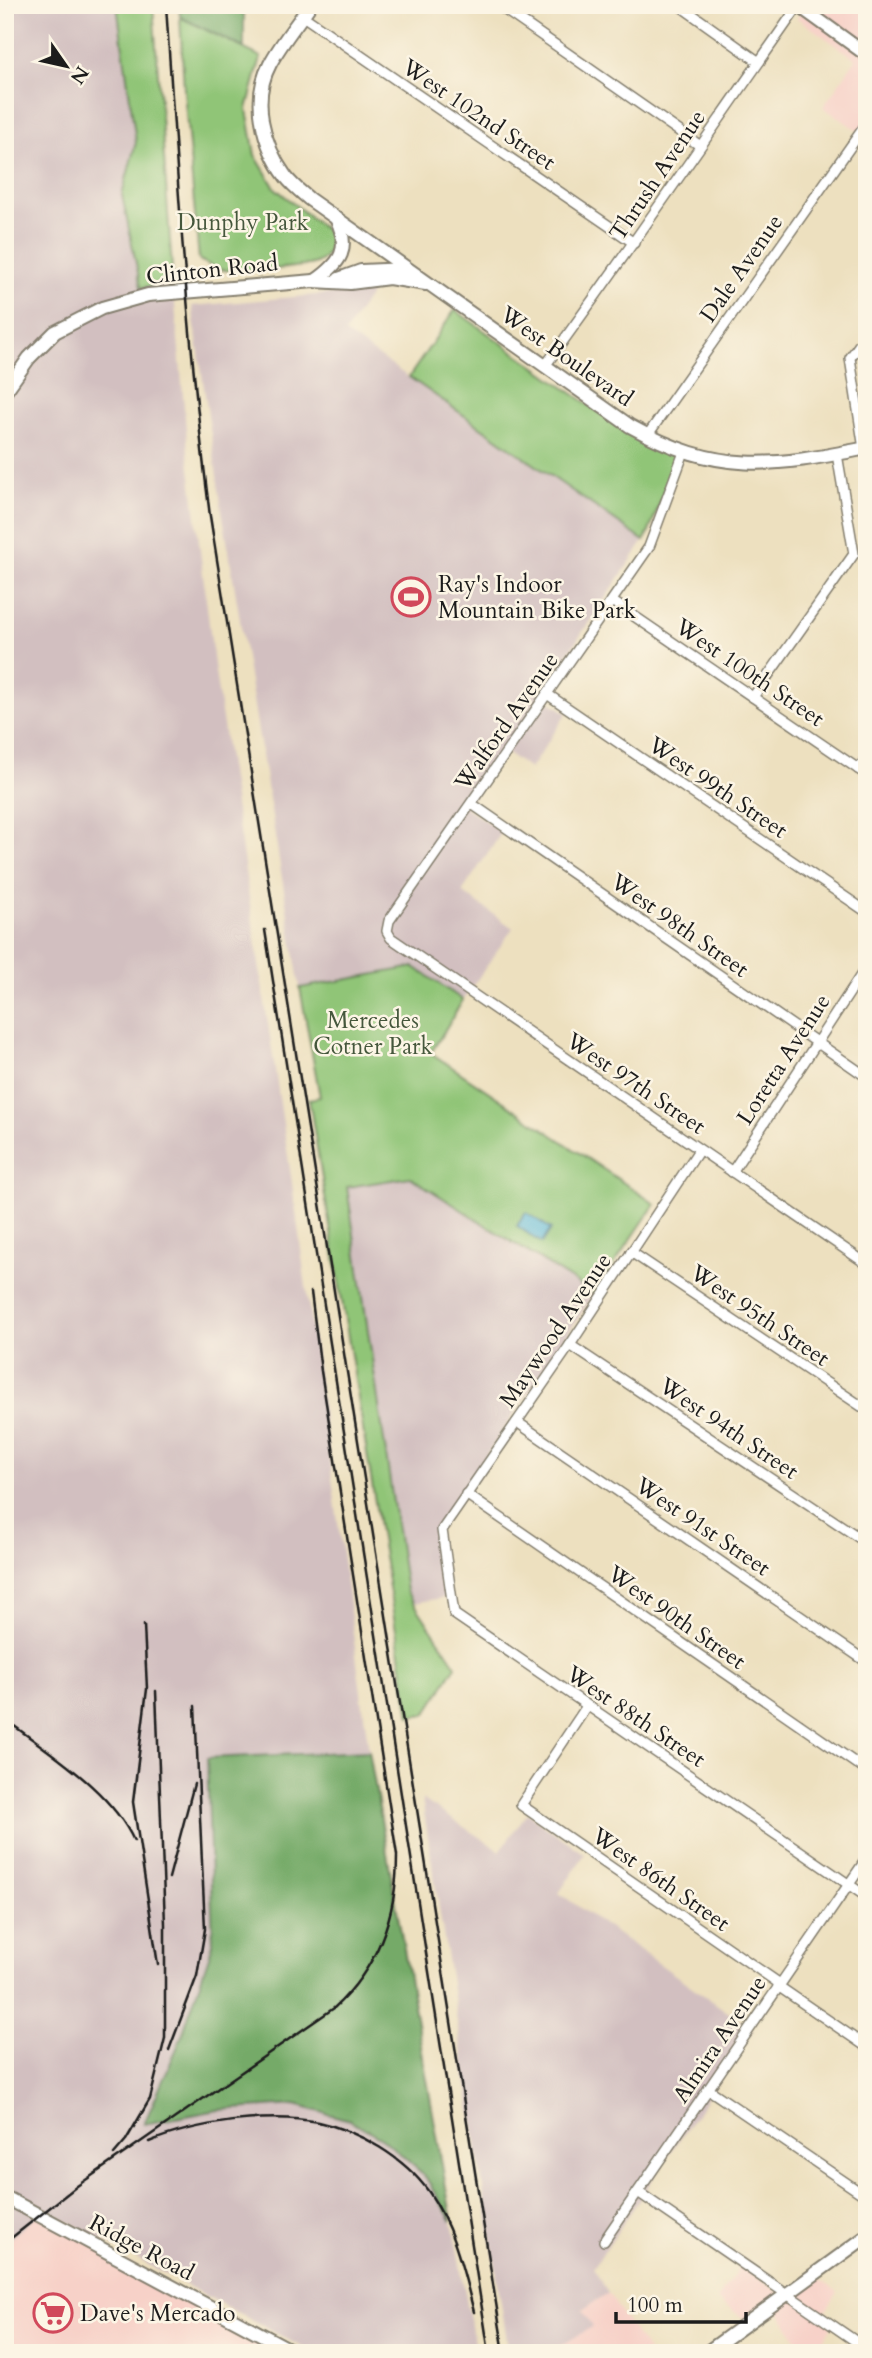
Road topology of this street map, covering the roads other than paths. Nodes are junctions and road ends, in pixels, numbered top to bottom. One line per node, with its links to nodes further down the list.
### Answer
1 (498, 5): 8 (street)
2 (679, 5): 6 (street)
3 (798, 5): 5 (street); 6 (street, Thrush Avenue)
4 (306, 11): 9 (street, West Boulevard); 10 (street, West 102nd Street)
5 (867, 55)
6 (759, 62): 8 (street, Thrush Avenue)
7 (867, 123): 18 (street, Dale Avenue)
8 (699, 145): 10 (street, Thrush Avenue)
9 (336, 218): 11 (street, West Boulevard); 13 (street)
10 (634, 243): 16 (street, Thrush Avenue)
11 (407, 269): 12 (street, Clinton Road); 14 (street, West Boulevard)
12 (389, 273): 13 (street, Clinton Road); 14 (street, Clinton Road)
13 (314, 281): 17 (street, Clinton Road)
14 (428, 284): 16 (street, West Boulevard)
15 (867, 334): 19 (street)
16 (545, 366): 18 (street, West Boulevard)
17 (5, 392)
18 (648, 436): 20 (street, West Boulevard)
19 (865, 449): 21 (street, West Boulevard)
20 (684, 452): 21 (street, West Boulevard); 22 (street, Walford Avenue)
21 (837, 454): 24 (street)
22 (612, 601): 23 (street, Walford Avenue); 24 (street, West 100th Street)
23 (547, 694): 28 (street, Walford Avenue); 29 (street, West 99th Street)
24 (753, 697): 26 (street, West 100th Street)
25 (867, 757): 26 (street)
26 (858, 769): 27 (street, West 100th Street)
27 (867, 775)
28 (472, 804): 30 (street, Walford Avenue); 32 (street, West 98th Street)
29 (867, 912)
30 (387, 931): 34 (street, West 97th Street)
31 (867, 966): 32 (street, Loretta Avenue)
32 (816, 1042): 33 (street, West 98th Street); 35 (street, Loretta Avenue)
33 (867, 1077)
34 (699, 1150): 35 (street, West 97th Street); 36 (street, Maywood Avenue)
35 (732, 1172): 37 (street, West 97th Street)
36 (631, 1252): 38 (street, Maywood Avenue); 39 (street, West 95th Street)
37 (867, 1264)
38 (570, 1345): 40 (street, Maywood Avenue); 43 (street, West 94th Street)
39 (867, 1410)
40 (517, 1422): 41 (street, Maywood Avenue); 44 (street, West 91st Street)
41 (466, 1494): 42 (street, Maywood Avenue); 46 (street, West 90th Street)
42 (442, 1530): 45 (street, West 88th Street)
43 (867, 1543)
44 (867, 1662)
45 (587, 1706): 48 (street, West 88th Street); 50 (street, West 86th Street)
46 (867, 1771)
47 (867, 1858): 48 (street, Almira Avenue)
48 (849, 1885): 49 (street, West 88th Street); 50 (street, Almira Avenue)
49 (867, 1897)
50 (779, 1985): 51 (street, West 86th Street); 52 (street, Almira Avenue)
51 (867, 2047)
52 (708, 2089): 53 (street, Almira Avenue); 55 (street)
53 (638, 2192): 57 (street, Almira Avenue); 58 (street)
54 (5, 2197): 60 (street, Ridge Road)
55 (867, 2197)
56 (867, 2236): 58 (street)
57 (604, 2241)
58 (788, 2294): 59 (street); 61 (street)
59 (865, 2350)
60 (296, 2353)
61 (706, 2353)

